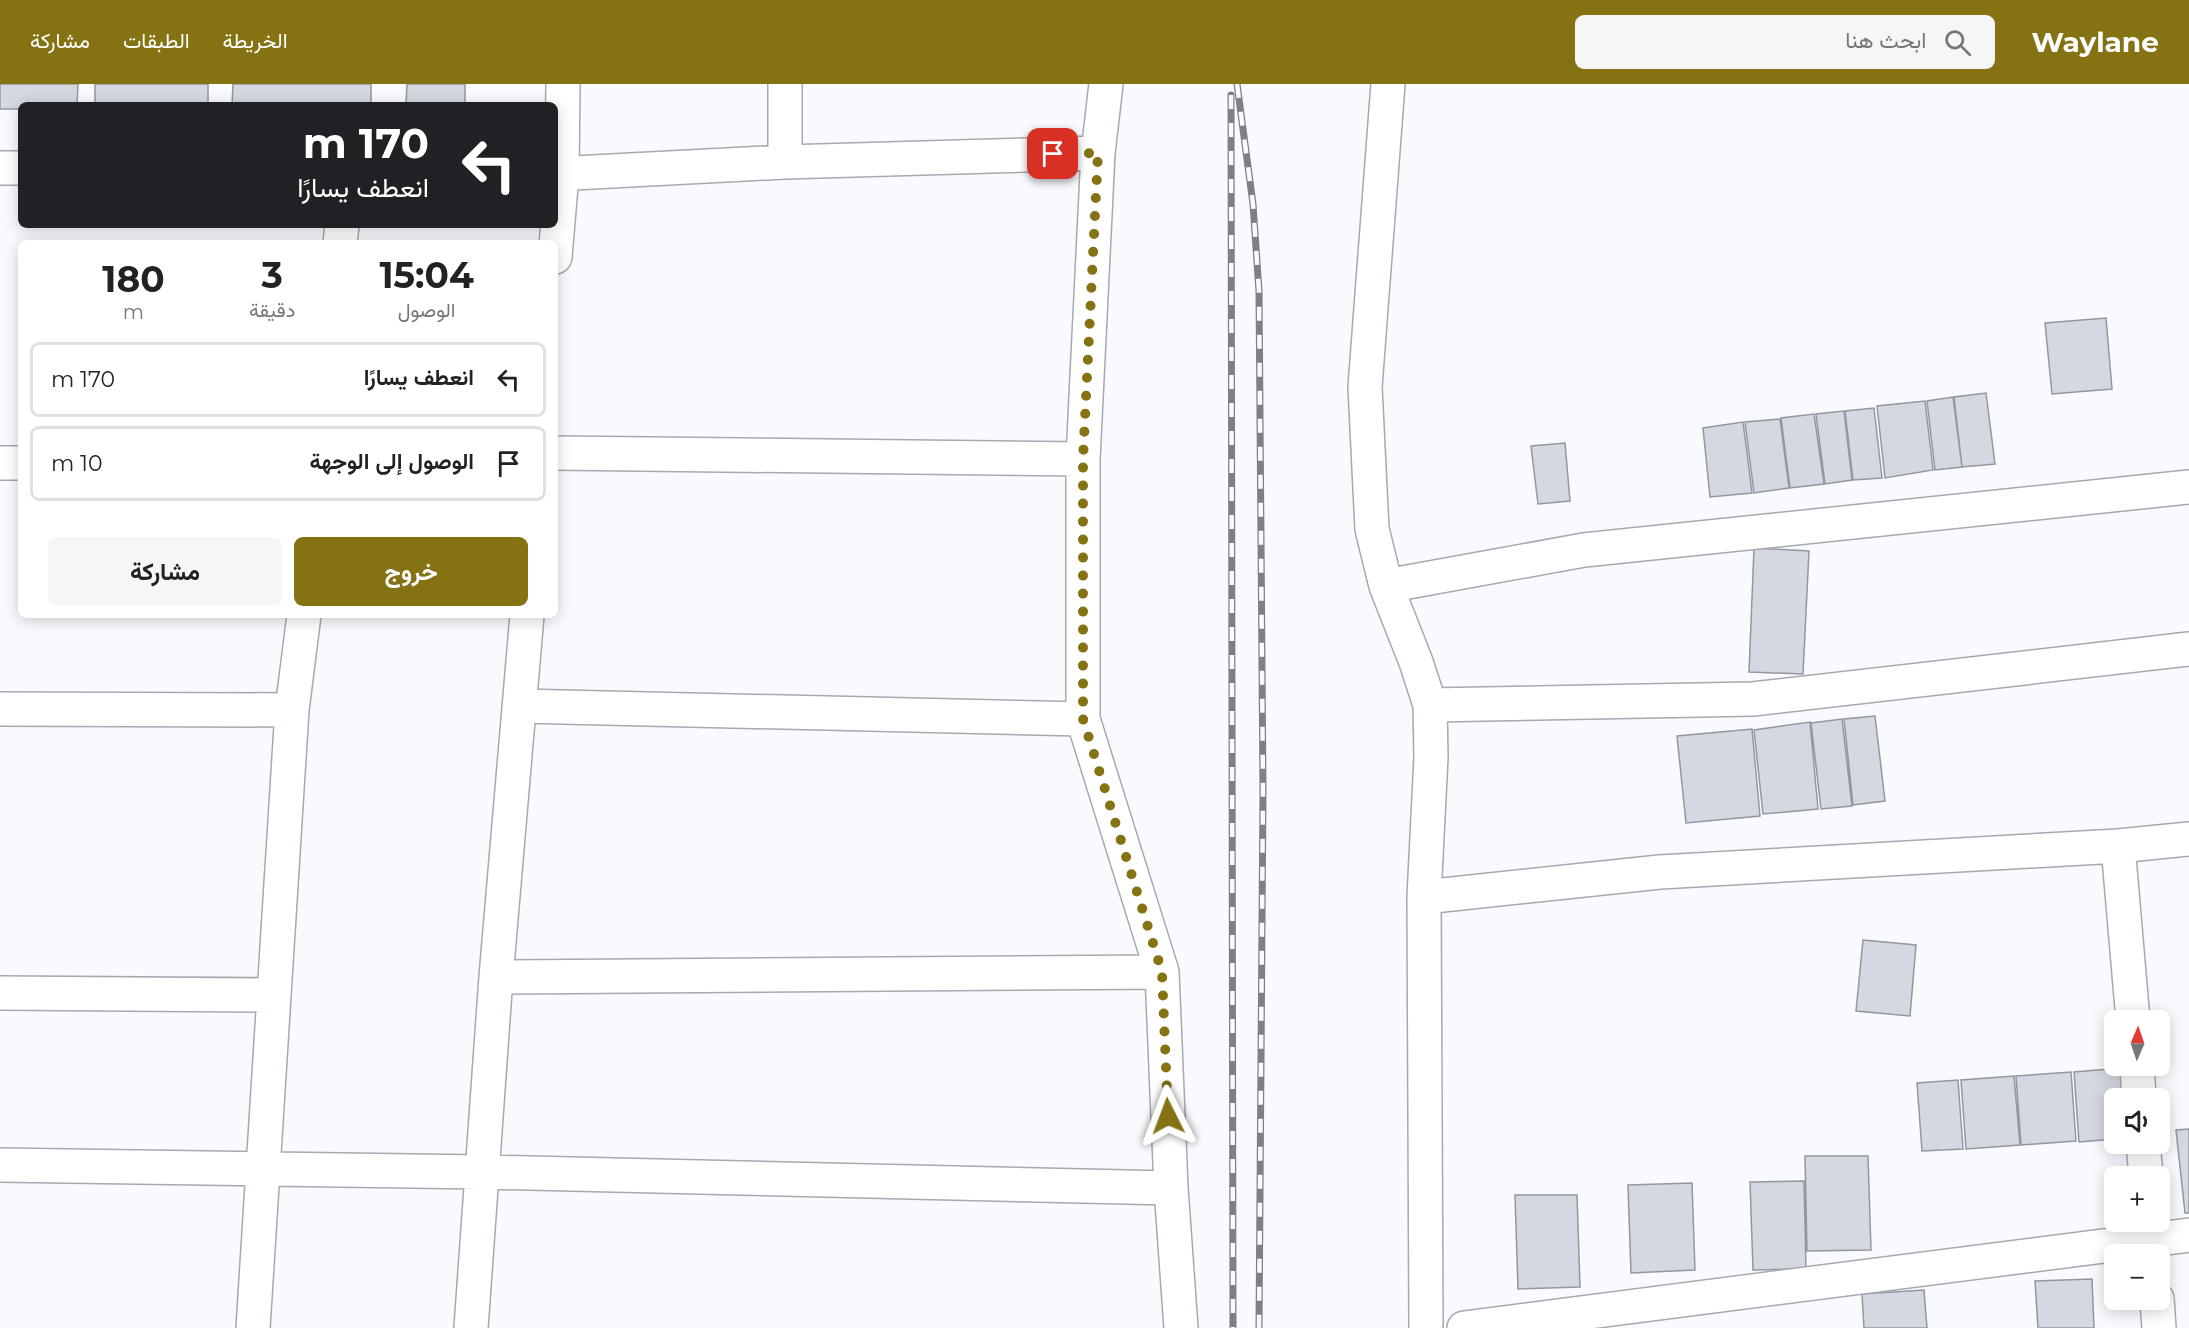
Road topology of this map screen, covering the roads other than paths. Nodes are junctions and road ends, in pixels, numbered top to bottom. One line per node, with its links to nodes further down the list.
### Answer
1 (563, 84): 9 (street)
2 (785, 84): 6 (street)
3 (1106, 84): 5 (street)
4 (1388, 84): 15 (street)
5 (1098, 153): 6 (street); 11 (street)
6 (784, 162): 9 (street)
7 (0, 168): 8 (street)
8 (18, 168)
9 (558, 174)
10 (558, 453): 11 (street)
11 (1083, 459): 23 (street)
12 (0, 463): 13 (street)
13 (18, 463)
14 (2189, 487): 15 (street)
15 (1386, 586): 19 (street)
16 (304, 618): 22 (street)
17 (527, 618): 20 (street)
18 (2189, 649): 19 (street)
19 (1430, 705): 26 (street)
20 (520, 706): 23 (street); 28 (street)
21 (0, 709): 22 (street)
22 (292, 710): 30 (street)
23 (1083, 719): 27 (street)
24 (2189, 839): 25 (street)
25 (2118, 846): 26 (street); 31 (street)
26 (1424, 897): 42 (street)
27 (1162, 972): 28 (street); 35 (street)
28 (496, 977): 34 (street)
29 (0, 993): 30 (street)
30 (273, 995): 33 (street)
31 (2132, 1010)
32 (0, 1165): 33 (street)
33 (264, 1169): 34 (street); 39 (street)
34 (482, 1172): 35 (street); 40 (street)
35 (1172, 1188): 41 (street)
36 (2189, 1236): 37 (street)
37 (2152, 1238): 43 (street)
38 (2158, 1310): 44 (street)
39 (253, 1328)
40 (471, 1328)
41 (1181, 1328)
42 (1426, 1328)
43 (1464, 1328)
44 (2159, 1328)

